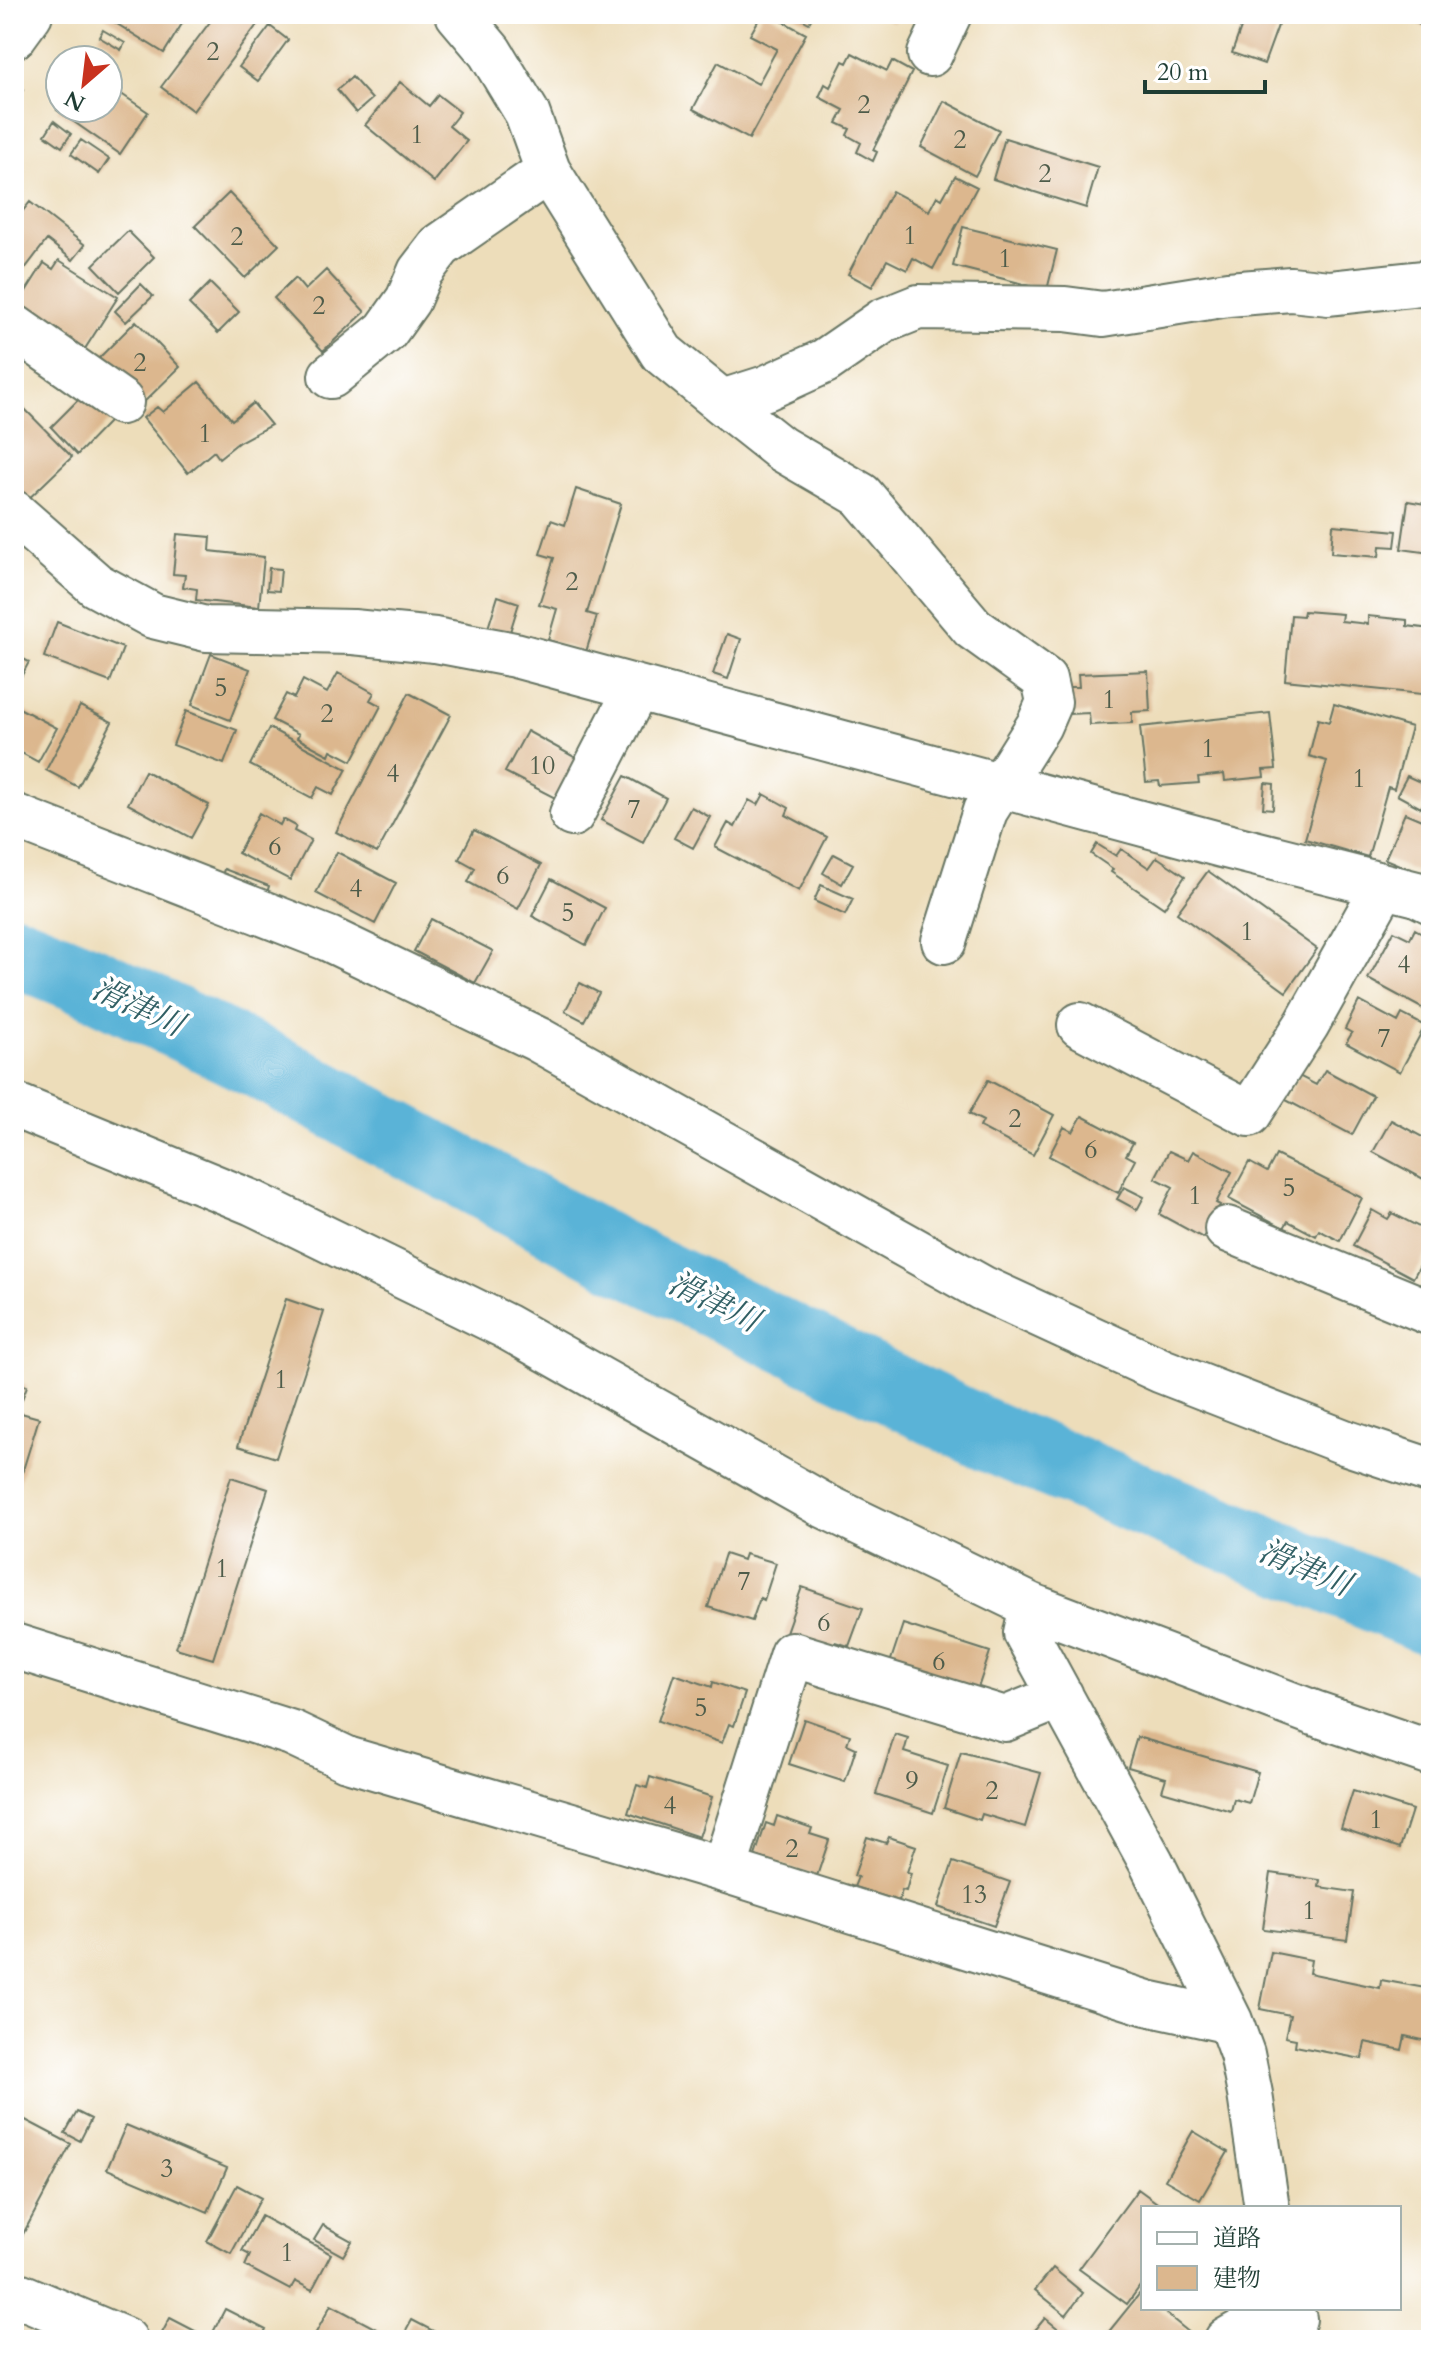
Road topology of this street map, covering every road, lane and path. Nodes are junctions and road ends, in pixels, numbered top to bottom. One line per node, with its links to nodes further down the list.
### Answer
1 (30, 14): 4 (street)
2 (458, 14): 6 (street)
3 (949, 14): 5 (street)
4 (14, 36)
5 (930, 54)
6 (548, 171): 9 (street); 11 (street)
7 (1431, 282): 11 (street)
8 (14, 327): 10 (street)
9 (331, 376)
10 (121, 402)
11 (722, 402): 14 (street)
12 (14, 513): 13 (street)
13 (637, 688): 14 (street); 15 (street)
14 (1004, 784): 17 (street); 19 (street)
15 (572, 814)
16 (14, 816): 24 (street)
17 (1384, 886): 18 (street); 20 (street)
18 (1431, 901)
19 (944, 941)
20 (1080, 1025)
21 (14, 1105): 25 (street)
22 (1227, 1229): 23 (street)
23 (1431, 1313)
24 (1431, 1471)
25 (1032, 1606): 27 (street); 28 (street)
26 (14, 1646): 29 (street)
27 (1061, 1696): 29 (street); 30 (street)
28 (1431, 1753)
29 (724, 1870): 30 (street)
30 (1230, 2021): 31 (street)
31 (1267, 2206)
32 (14, 2293): 34 (street)
33 (1297, 2322): 35 (street)
34 (125, 2340)
35 (1227, 2340)

